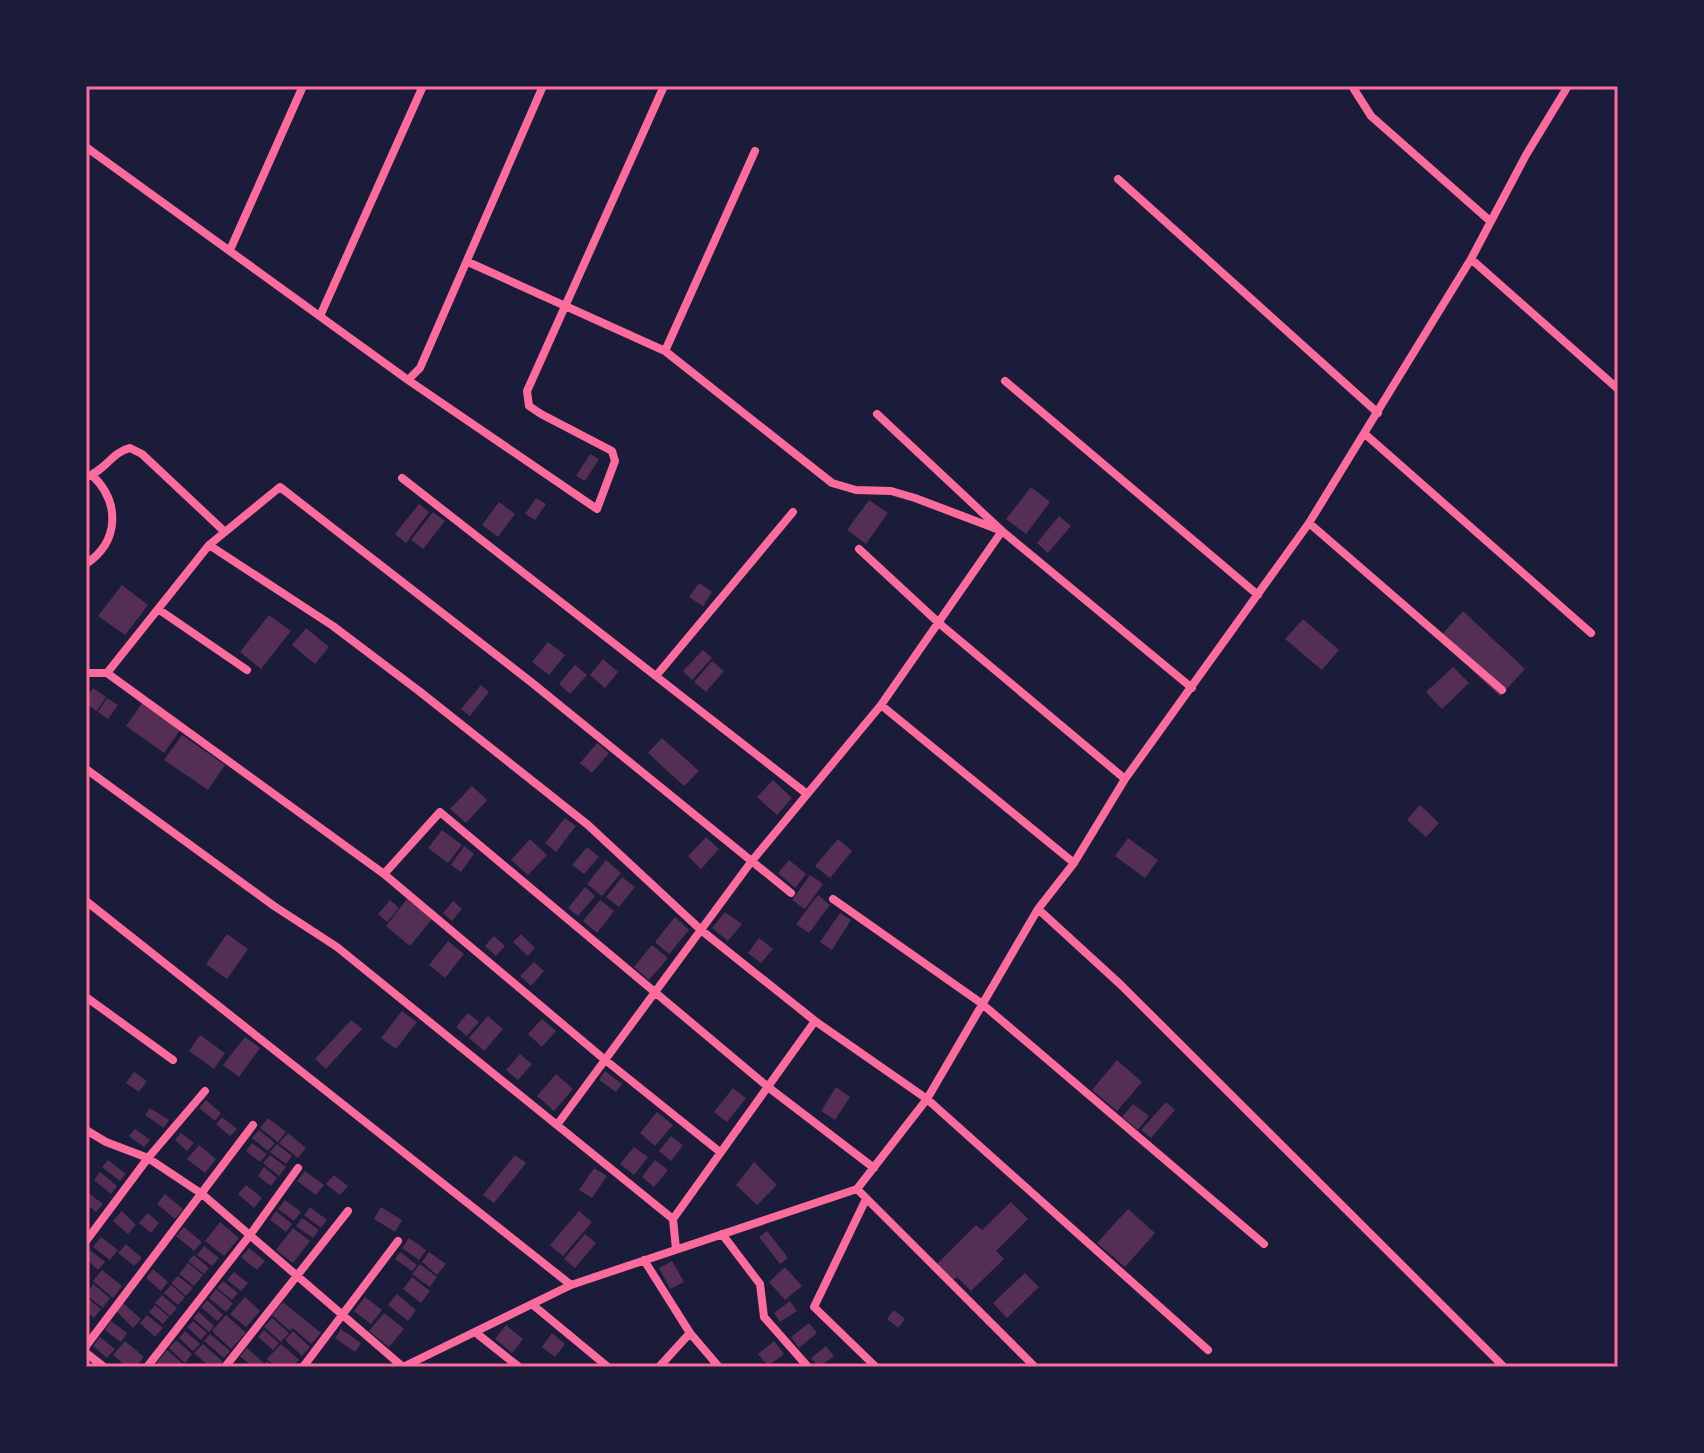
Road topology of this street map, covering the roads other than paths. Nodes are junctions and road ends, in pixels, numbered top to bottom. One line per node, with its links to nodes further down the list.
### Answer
1 (303, 86): 11 (street)
2 (423, 86): 15 (street)
3 (543, 86): 13 (street)
4 (664, 86): 14 (street)
5 (1352, 86): 10 (street)
6 (1568, 86): 10 (street)
7 (86, 147): 11 (street)
8 (755, 151): 16 (street)
9 (1118, 179): 20 (street)
10 (1490, 221): 12 (street)
11 (230, 250): 15 (street)
12 (1471, 259): 19 (street); 20 (street)
13 (468, 262): 14 (street); 17 (street)
14 (564, 305): 16 (street); 17 (street)
15 (320, 316): 17 (street)
16 (665, 351): 27 (street)
17 (408, 380)
18 (1005, 381): 32 (street)
19 (1618, 389)
20 (1378, 413): 22 (street)
21 (877, 414): 27 (street)
22 (1365, 434): 26 (street); 35 (street)
23 (89, 476): 28 (street); 31 (street)
24 (402, 478): 39 (street)
25 (793, 512): 39 (street)
26 (1309, 523): 32 (street); 41 (street)
27 (1002, 531): 34 (street); 40 (street)
28 (225, 532): 29 (street); 46 (street)
29 (209, 545): 33 (street); 53 (street)
30 (859, 549): 34 (street)
31 (86, 564)
32 (1258, 595): 40 (street)
33 (158, 609): 36 (street); 38 (street)
34 (940, 624): 42 (street); 44 (street)
35 (1591, 633)
36 (247, 670)
37 (86, 673): 38 (street)
38 (107, 673): 48 (street)
39 (656, 676): 45 (street)
40 (1192, 688): 44 (street)
41 (1502, 690)
42 (881, 705): 45 (street); 47 (street)
43 (86, 769): 64 (street)
44 (1125, 779): 47 (street)
45 (807, 794): 46 (street)
46 (751, 862): 49 (street); 53 (street)
47 (1074, 863): 52 (street)
48 (384, 874): 54 (street); 58 (street)
49 (791, 893)
50 (833, 899): 56 (street)
51 (86, 901): 83 (street)
52 (1038, 909): 56 (street); 103 (street)
53 (701, 930): 54 (street); 57 (street)
54 (654, 991): 58 (street); 60 (street)
55 (86, 997): 59 (street)
56 (981, 1003): 62 (street); 79 (street)
57 (815, 1021): 60 (street); 62 (street)
58 (604, 1059): 64 (street); 66 (street)
59 (173, 1060)
60 (768, 1087): 66 (street); 69 (street)
61 (205, 1091): 67 (street)
62 (927, 1099): 69 (street); 89 (street)
63 (253, 1125): 71 (street)
64 (557, 1125): 74 (street)
65 (86, 1130): 67 (street)
66 (720, 1152): 74 (street)
67 (148, 1158): 71 (street); 77 (street)
68 (298, 1168): 76 (street)
69 (874, 1168): 70 (street)
70 (857, 1189): 72 (street); 75 (street)
71 (202, 1194): 76 (street); 88 (street)
72 (866, 1199): 101 (street); 102 (street)
73 (348, 1211): 82 (street)
74 (673, 1219): 80 (street)
75 (722, 1234): 80 (street); 100 (street)
76 (250, 1235): 82 (street); 92 (street)
77 (86, 1241)
78 (398, 1241): 85 (street)
79 (1264, 1244)
80 (676, 1249): 81 (street)
81 (644, 1260): 83 (street); 87 (street)
82 (296, 1277): 85 (street); 93 (street)
83 (571, 1285): 84 (street)
84 (533, 1305): 86 (street); 97 (street)
85 (343, 1317): 94 (street); 95 (street)
86 (475, 1332): 95 (street); 96 (street)
87 (690, 1333): 98 (street); 99 (street)
88 (86, 1346)
89 (1208, 1350)
90 (86, 1353): 91 (street)
91 (104, 1367)
92 (147, 1367)
93 (225, 1367)
94 (303, 1367)
95 (403, 1367)
96 (519, 1367)
97 (608, 1367)
98 (659, 1367)
99 (719, 1367)
100 (808, 1367)
101 (876, 1367)
102 (1035, 1367)
103 (1504, 1367)

